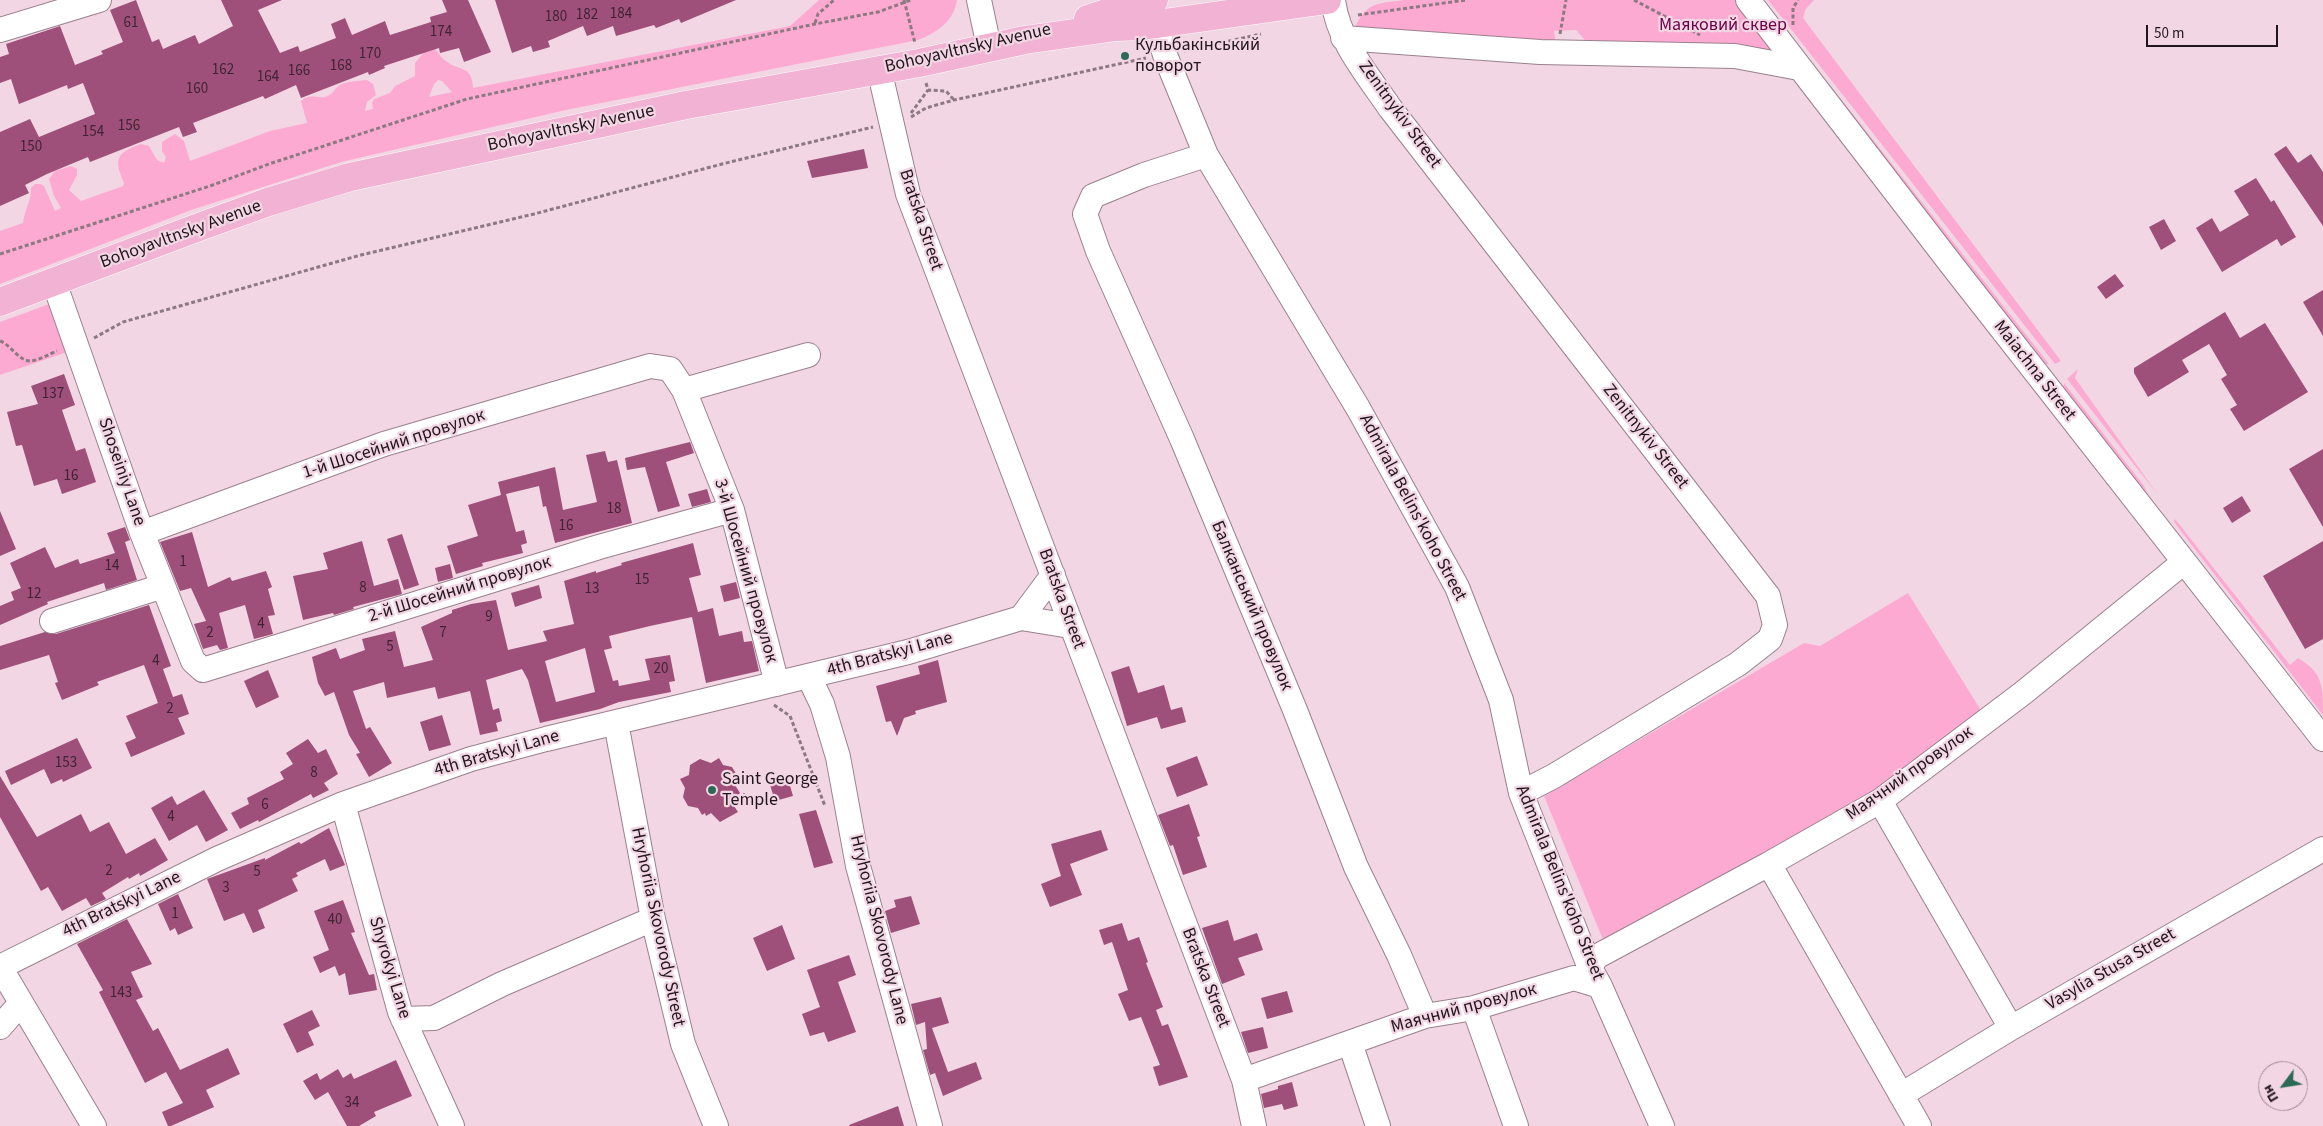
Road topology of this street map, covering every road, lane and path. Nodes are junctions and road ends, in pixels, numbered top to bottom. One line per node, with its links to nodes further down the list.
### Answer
1 (834, 0): 12 (path)
2 (911, 0): 12 (path)
3 (979, 0): 17 (street)
4 (1466, 0): 10 (path)
5 (1566, 0): 18 (path)
6 (1634, 0): 20 (path)
7 (1748, 0): 21 (street, Maiachna Street)
8 (1798, 0): 15 (path)
9 (91, 1): 13 (street)
10 (1332, 5): 11 (main road, Bohoyavltnsky Avenue); 16 (street, Zenitnykiv Street)
11 (1155, 12): 17 (main road, Bohoyavltnsky Avenue); 19 (street, Admirala Belins'koho Street)
12 (815, 24): 26 (path)
13 (0, 30)
14 (1270, 31): 19 (path)
15 (1793, 34)
16 (1343, 38): 18 (street); 50 (street, Zenitnykiv Street)
17 (989, 47): 22 (main road, Bohoyavltnsky Avenue)
18 (1562, 53): 20 (street)
19 (1165, 55): 23 (path); 25 (street, Admirala Belins'koho Street)
20 (1723, 55): 21 (street)
21 (1799, 68): 37 (street, Maiachna Street)
22 (879, 69): 24 (street, Bratska Street); 27 (main road, Bohoyavltnsky Avenue)
23 (928, 90)
24 (892, 122): 30 (path); 38 (street, Bratska Street)
25 (1206, 155): 50 (street, Admirala Belins'koho Street); 62 (street, Балканський провулок)
26 (0, 254)
27 (54, 282): 28 (main road, Bohoyavltnsky Avenue); 36 (street, Shoseiniy Lane)
28 (0, 302)
29 (0, 341): 31 (path)
30 (86, 342)
31 (65, 348)
32 (808, 355): 34 (street)
33 (650, 366): 34 (street, 3-й Шосейний провулок); 36 (street, 1-й Шосейний провулок)
34 (684, 390): 35 (street, 3-й Шосейний провулок)
35 (732, 510): 43 (street, 2-й Шосейний провулок); 45 (street, 3-й Шосейний провулок)
36 (142, 533): 39 (street, Shoseiniy Lane)
37 (2184, 562): 48 (street, Maiachna Street); 53 (street, Маячний провулок)
38 (1053, 575): 40 (street); 42 (street, Bratska Street)
39 (163, 586): 41 (street); 43 (street, Shoseiniy Lane)
40 (1021, 618): 42 (street, 4th Bratskyi Lane); 44 (street, 4th Bratskyi Lane)
41 (52, 621)
42 (1070, 626): 67 (street, Bratska Street)
43 (193, 661)
44 (809, 677): 45 (street, 4th Bratskyi Lane); 72 (street, Hryhoriia Skovorody Lane)
45 (777, 684): 46 (street, 4th Bratskyi Lane)
46 (744, 691): 47 (street, 4th Bratskyi Lane); 49 (path)
47 (616, 723): 54 (street, 4th Bratskyi Lane); 57 (street, Hryhoriia Skovorody Street)
48 (2323, 739)
49 (817, 786)
50 (1520, 793): 59 (street, Admirala Belins'koho Street)
51 (743, 794): 52 (path)
52 (755, 801)
53 (1880, 801): 56 (street, Маячний провулок); 65 (street)
54 (343, 804): 58 (street, 4th Bratskyi Lane); 63 (street, Shyrokyi Lane)
55 (2323, 849): 65 (street, Vasylia Stusa Street)
56 (1769, 864): 59 (street, Маячний провулок); 68 (street)
57 (653, 919): 63 (street); 71 (street, Hryhoriia Skovorody Street)
58 (0, 967): 60 (street)
59 (1595, 977): 61 (street, Маячний провулок); 76 (street, Admirala Belins'koho Street)
60 (21, 1002): 64 (street); 69 (street)
61 (1474, 1008): 62 (street, Маячний провулок); 75 (street)
62 (1425, 1016): 66 (street, Маячний провулок)
63 (403, 1019): 70 (street, Shyrokyi Lane)
64 (0, 1027)
65 (2010, 1028): 68 (street, Vasylia Stusa Street)
66 (1350, 1043): 67 (street, Маячний провулок); 74 (street)
67 (1244, 1080): 73 (street, Bratska Street)
68 (1901, 1095): 77 (street)
69 (94, 1126)
70 (452, 1126)
71 (716, 1126)
72 (930, 1126)
73 (1254, 1126)
74 (1378, 1126)
75 (1516, 1126)
76 (1662, 1126)
77 (1919, 1126)

